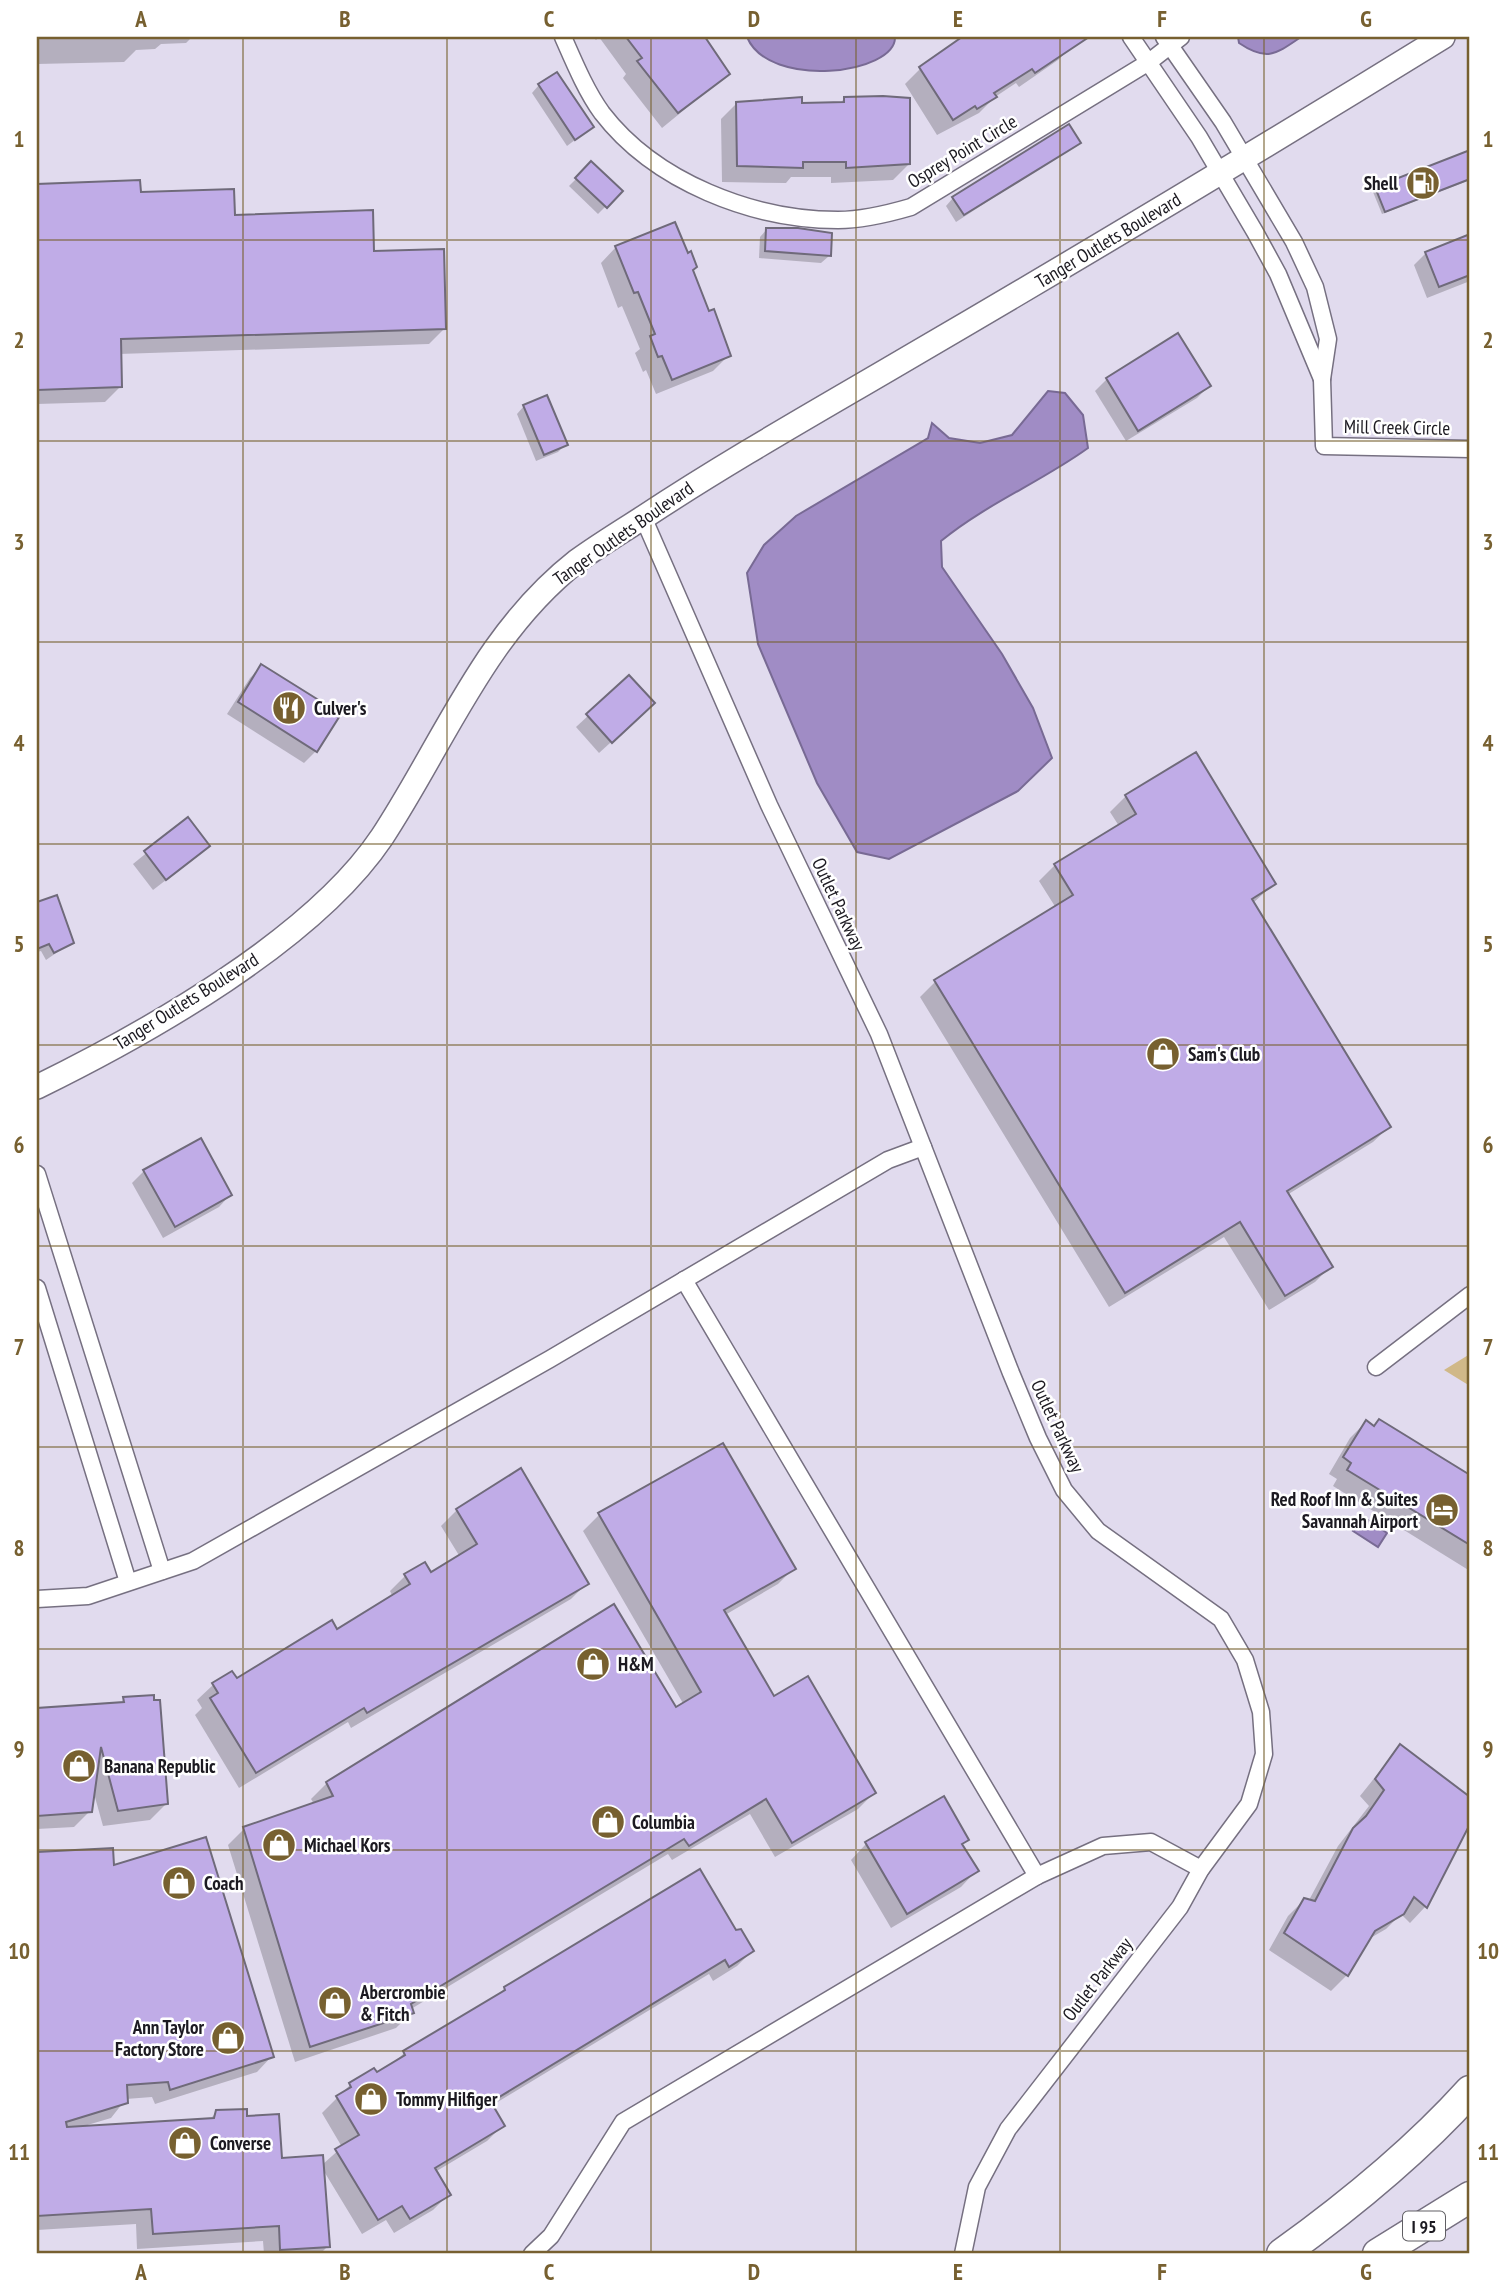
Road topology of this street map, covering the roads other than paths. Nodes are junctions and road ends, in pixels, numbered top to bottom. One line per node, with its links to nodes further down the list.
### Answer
1 (563, 37): 5 (street, Osprey Point Circle)
2 (1131, 37): 5 (street)
3 (1443, 37): 6 (street, Tanger Outlets Boulevard)
4 (1172, 40): 5 (street, Osprey Point Circle); 6 (street, Osprey Point Circle)
5 (1149, 62): 7 (street)
6 (1244, 159): 7 (street, Tanger Outlets Boulevard); 8 (street, Osprey Point Circle)
7 (1221, 174): 8 (street); 10 (street, Tanger Outlets Boulevard)
8 (1322, 379): 9 (street, Mill Creek Circle)
9 (1470, 449)
10 (643, 517): 11 (street, Tanger Outlets Boulevard); 12 (street, Outlet Parkway)
11 (37, 1087)
12 (923, 1147): 14 (street); 21 (street, Outlet Parkway)
13 (37, 1174): 18 (street)
14 (684, 1280): 18 (street); 22 (street)
15 (37, 1288): 19 (street)
16 (1470, 1295): 17 (street)
17 (1376, 1367)
18 (162, 1571): 19 (street)
19 (128, 1582): 20 (street)
20 (37, 1599)
21 (1201, 1869): 22 (street); 26 (street, Outlet Parkway)
22 (1037, 1875): 25 (street)
23 (1470, 2091): 27 (highway)
24 (1470, 2197): 28 (highway, I 95)
25 (532, 2254)
26 (963, 2254)
27 (1282, 2254)
28 (1378, 2254)

